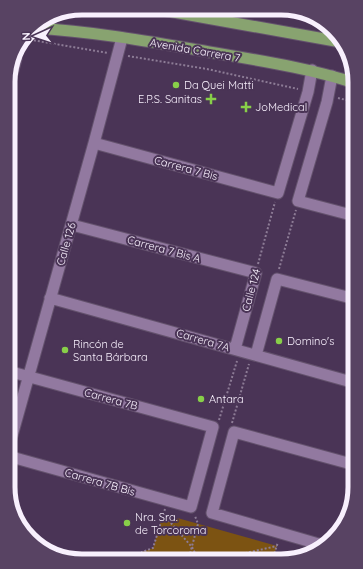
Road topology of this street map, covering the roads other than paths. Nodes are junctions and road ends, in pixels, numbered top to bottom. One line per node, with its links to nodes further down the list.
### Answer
1 (190, 15): 4 (main road)
2 (42, 29): 3 (main road, Avenida Carrera 7)
3 (122, 38): 5 (main road, Avenida Carrera 7); 8 (street, Calle 126)
4 (334, 41)
5 (312, 70): 6 (main road, Avenida Carrera 7); 8 (street, Carrera 7 Bis)
6 (332, 76): 7 (main road, Avenida Carrera 7); 9 (street)
7 (348, 81)
8 (94, 143): 10 (street, Calle 126)
9 (348, 214)
10 (72, 224): 11 (street, Carrera 7 Bis A); 13 (street, Calle 126)
11 (256, 273): 14 (street, Calle 124)
12 (348, 297): 15 (street, Calle 124)
13 (50, 298): 14 (street, Carrera 7A); 17 (street, Calle 126)
14 (235, 349): 15 (street, Carrera 7A)
15 (256, 355): 18 (street, Carrera 7A)
16 (15, 373): 17 (street, Carrera 7B)
17 (28, 377): 19 (street, Calle 126); 22 (street, Carrera 7B)
18 (348, 381)
19 (15, 424)
20 (15, 458): 22 (street, Carrera 7B Bis)
21 (348, 463): 23 (street)
22 (191, 507)
23 (317, 544)

